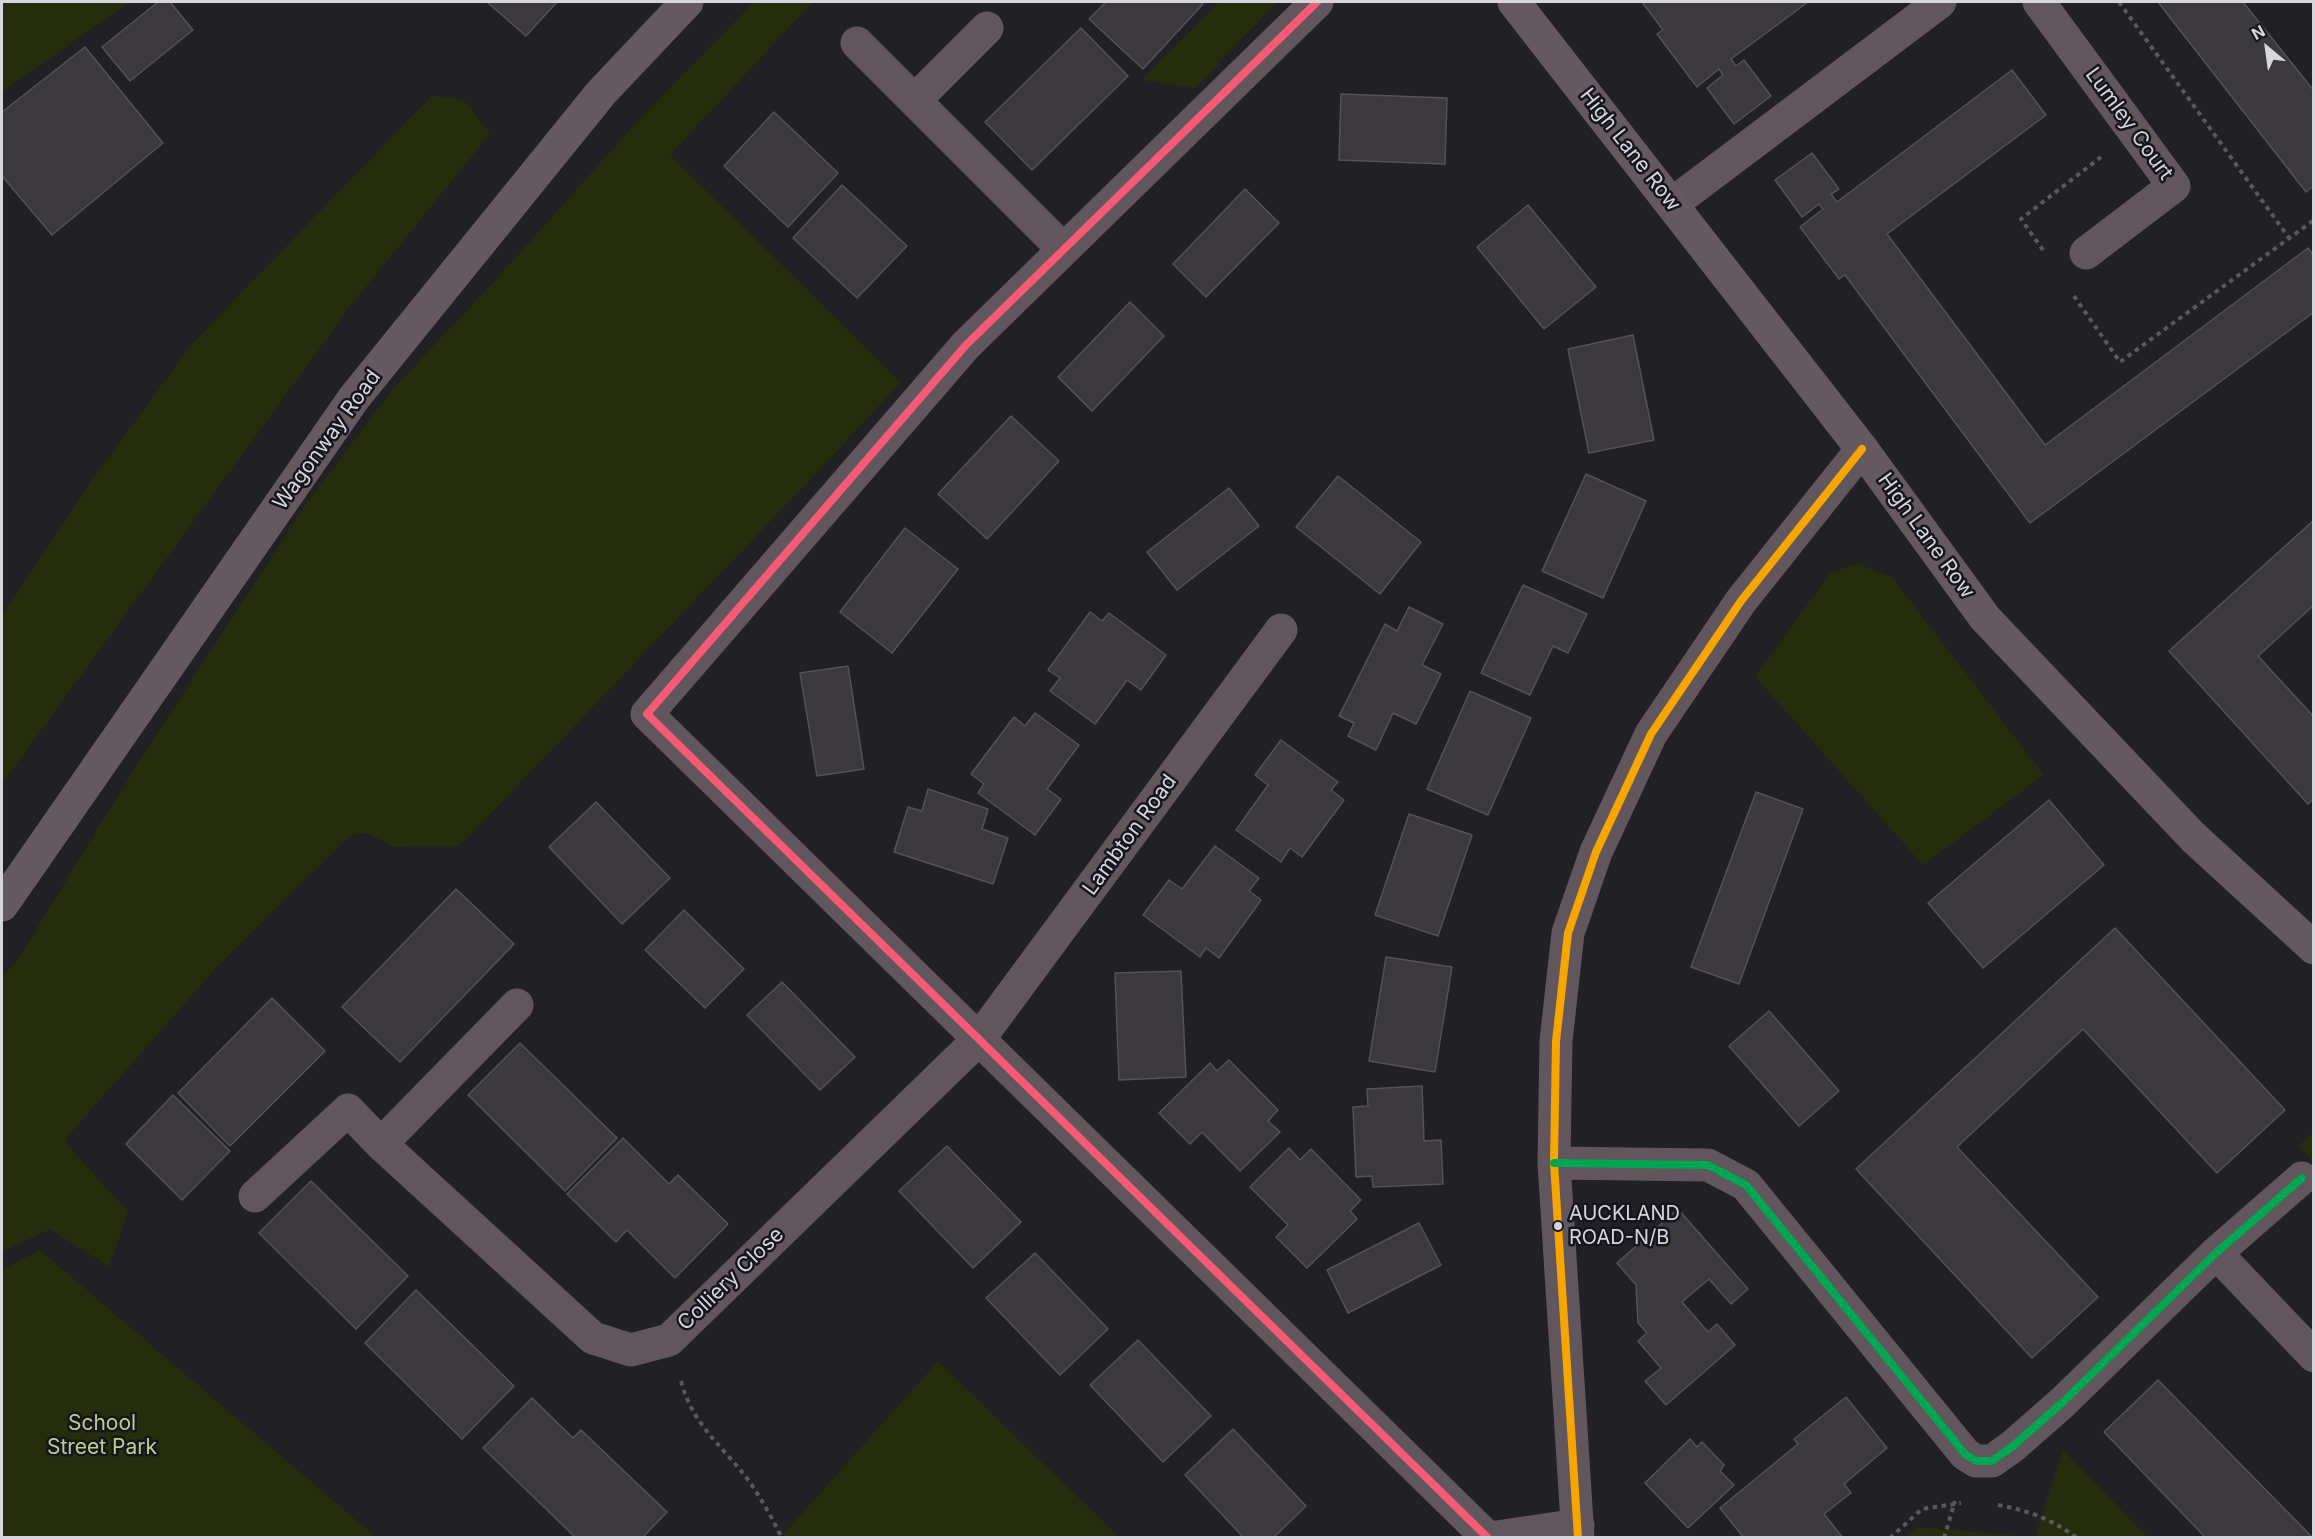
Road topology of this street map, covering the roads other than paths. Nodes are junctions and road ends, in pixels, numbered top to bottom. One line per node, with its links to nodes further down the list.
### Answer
1 (687, 2): 14 (street, Wagonway Road)
2 (1317, 2): 10 (street)
3 (1514, 2): 9 (street, High Lane Row)
4 (1940, 2): 9 (street)
5 (2039, 2): 11 (street, Lumley Court)
6 (987, 28): 8 (street)
7 (857, 43): 8 (street)
8 (915, 100): 10 (street)
9 (1672, 204): 12 (street, High Lane Row)
10 (1063, 249): 17 (street)
11 (2086, 253)
12 (1862, 448): 15 (street, High Lane Row); 19 (street)
13 (1281, 630): 17 (street, Lambton Road)
14 (2, 905)
15 (2313, 948)
16 (516, 1005): 18 (street)
17 (979, 1039): 18 (street, Colliery Close); 25 (street)
18 (381, 1144): 21 (street, Colliery Close)
19 (1554, 1163): 22 (street); 24 (street)
20 (2302, 1178): 22 (street)
21 (255, 1196)
22 (2216, 1253): 23 (street)
23 (2313, 1356)
24 (1578, 1531): 25 (street)
25 (1489, 1538)

